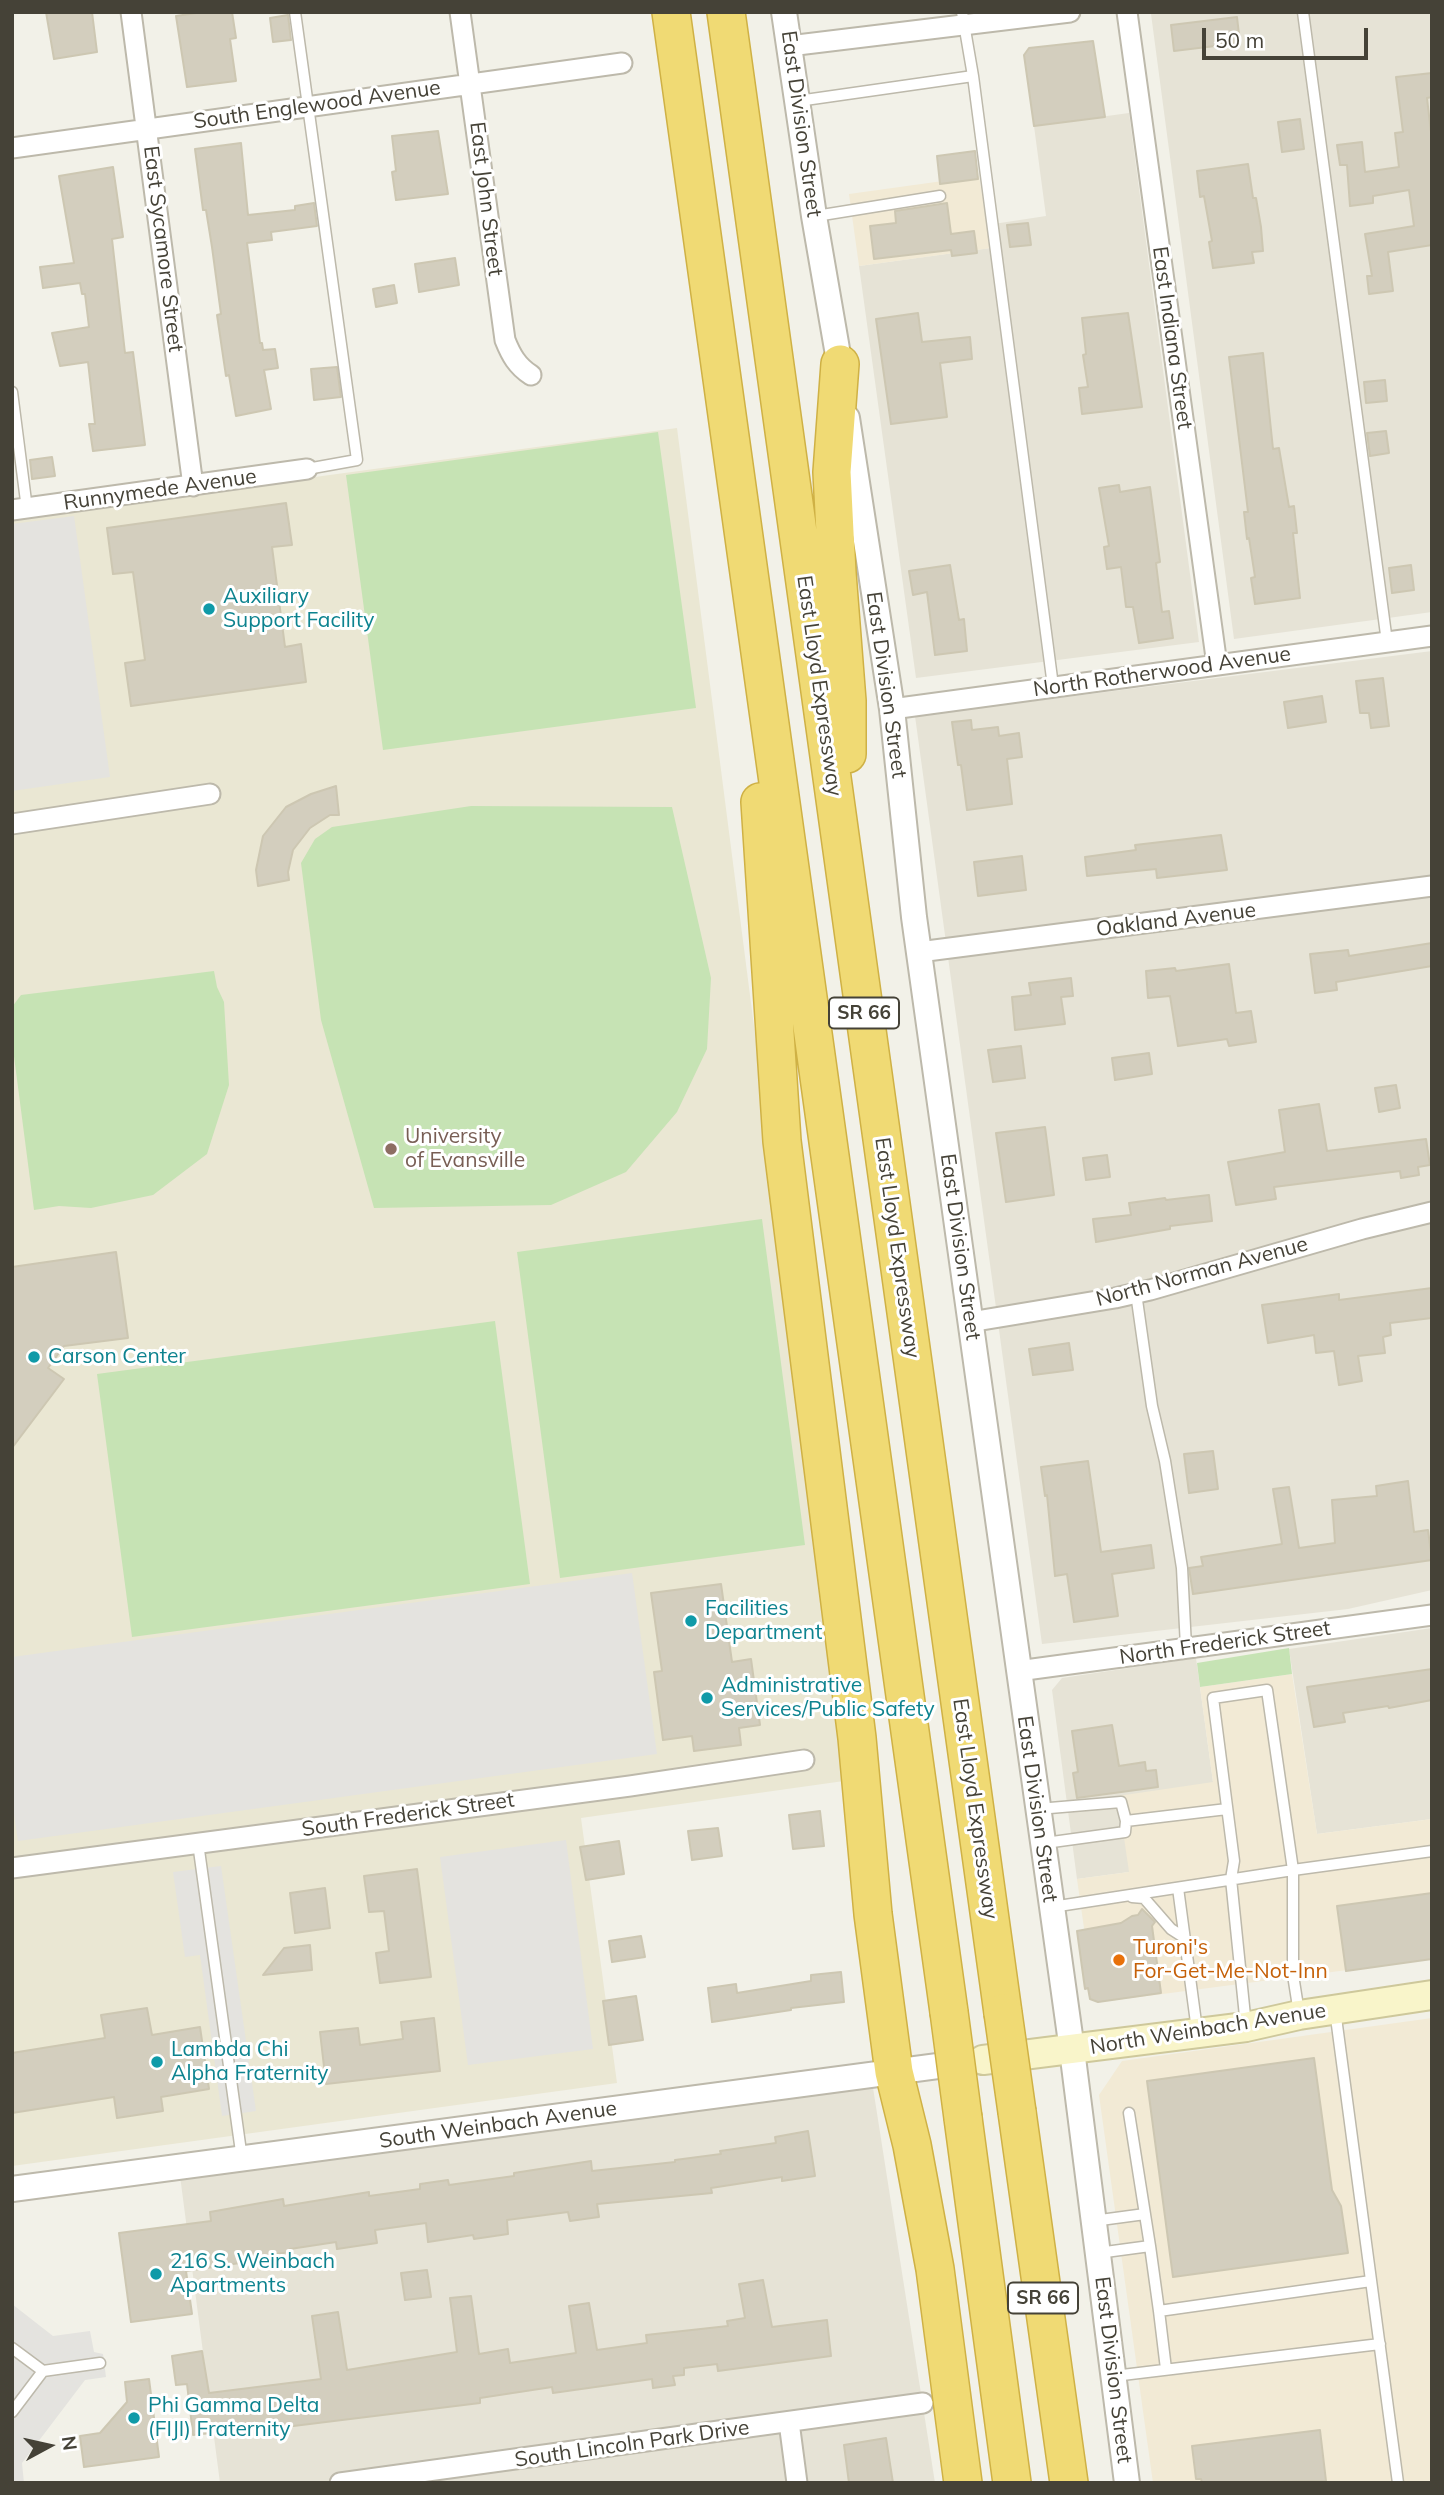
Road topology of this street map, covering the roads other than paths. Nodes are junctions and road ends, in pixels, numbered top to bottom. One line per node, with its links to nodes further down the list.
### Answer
1 (131, 12): 17 (street, East Sycamore Street)
2 (295, 12): 16 (lane)
3 (460, 12): 14 (street, East John Street)
4 (671, 12): 27 (highway, SR 66)
5 (726, 12): 36 (highway, East Lloyd Expressway / SR 66)
6 (785, 12): 11 (street, East Division Street)
7 (1070, 12): 10 (street)
8 (1127, 12): 30 (street, East Indiana Street)
9 (1303, 12): 29 (lane)
10 (963, 19): 11 (street); 13 (lane)
11 (789, 46): 15 (street, East Division Street)
12 (622, 63): 14 (street, South Englewood Avenue)
13 (973, 76): 15 (lane); 31 (lane)
14 (470, 84): 16 (street, South Englewood Avenue); 22 (street, East John Street)
15 (797, 101): 20 (street, East Division Street)
16 (307, 108): 17 (street, South Englewood Avenue); 24 (lane)
17 (147, 129): 18 (street, South Englewood Avenue); 25 (street, East Sycamore Street)
18 (12, 148)
19 (940, 196): 20 (lane)
20 (814, 216): 21 (street, East Division Street)
21 (840, 364): 32 (street, East Division Street); 36 (highway)
22 (531, 375)
23 (12, 392): 26 (lane)
24 (307, 470): 25 (street, Runnymede Avenue)
25 (193, 486): 26 (street, Runnymede Avenue)
26 (20, 509)
27 (752, 594): 65 (highway); 87 (highway, SR 66, bridge)
28 (1432, 636): 29 (street, North Rotherwood Avenue)
29 (1387, 642): 30 (street, North Rotherwood Avenue)
30 (1217, 664): 31 (street, North Rotherwood Avenue)
31 (1053, 686): 32 (street, North Rotherwood Avenue)
32 (892, 709): 37 (street, East Division Street)
33 (210, 794): 34 (street)
34 (12, 824)
35 (1432, 886): 37 (street, Oakland Avenue)
36 (847, 892): 88 (highway, East Lloyd Expressway / SR 66, bridge)
37 (919, 952): 40 (street, East Division Street)
38 (1432, 1212): 39 (street, North Norman Avenue)
39 (1136, 1293): 40 (street, North Norman Avenue); 42 (lane)
40 (970, 1322): 43 (street, East Division Street)
41 (1432, 1615): 42 (street, North Frederick Street)
42 (1186, 1647): 43 (street, North Frederick Street)
43 (1018, 1671): 45 (street, East Division Street)
44 (804, 1760): 48 (street, South Frederick Street)
45 (1037, 1809): 47 (lane); 49 (street, East Division Street)
46 (1227, 1809): 47 (lane); 52 (lane); 53 (lane)
47 (1126, 1821): 49 (lane)
48 (198, 1843): 51 (street, South Frederick Street); 67 (lane)
49 (1043, 1843): 56 (street, East Division Street)
50 (1432, 1851): 52 (lane)
51 (12, 1868)
52 (1293, 1870): 53 (lane); 60 (lane)
53 (1231, 1879): 54 (lane); 61 (lane)
54 (1178, 1888): 55 (lane); 57 (lane)
55 (1126, 1896): 56 (lane); 57 (lane)
56 (1052, 1907): 63 (street, East Division Street)
57 (1185, 1938): 62 (lane)
58 (1432, 1995): 59 (main road, North Weinbach Avenue)
59 (1335, 2010): 60 (main road, North Weinbach Avenue); 73 (lane)
60 (1299, 2015): 61 (main road, North Weinbach Avenue)
61 (1246, 2027): 62 (main road, North Weinbach Avenue)
62 (1198, 2034): 63 (main road, North Weinbach Avenue)
63 (1072, 2050): 64 (main road, North Weinbach Avenue); 70 (street, East Division Street)
64 (983, 2060): 65 (street, South Weinbach Avenue)
65 (894, 2072): 67 (street, South Weinbach Avenue); 86 (highway)
66 (1129, 2113): 69 (lane)
67 (242, 2160): 68 (street, South Weinbach Avenue)
68 (12, 2189)
69 (1145, 2214): 70 (lane); 71 (lane)
70 (1093, 2221): 72 (street, East Division Street)
71 (1150, 2246): 72 (lane); 74 (lane)
72 (1098, 2253): 80 (street, East Division Street)
73 (1371, 2281): 74 (lane); 75 (lane)
74 (1158, 2311): 78 (lane)
75 (1380, 2344): 78 (lane); 90 (lane)
76 (12, 2348): 79 (lane)
77 (100, 2363): 79 (lane)
78 (1166, 2370): 80 (lane)
79 (43, 2371): 82 (lane)
80 (1113, 2376): 89 (street, East Division Street)
81 (923, 2403): 83 (street, South Lincoln Park Drive)
82 (12, 2412)
83 (789, 2422): 84 (street, South Lincoln Park Drive); 85 (street)
84 (340, 2483)
85 (797, 2483)
86 (963, 2483)
87 (1012, 2483)
88 (1069, 2483)
89 (1128, 2483)
90 (1398, 2483)

